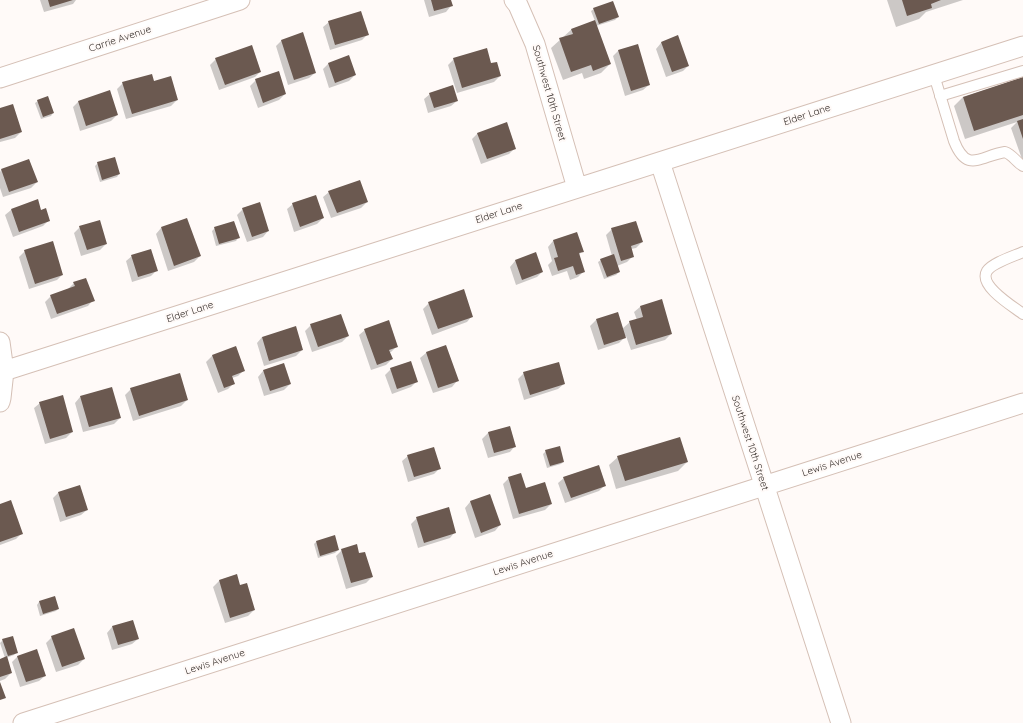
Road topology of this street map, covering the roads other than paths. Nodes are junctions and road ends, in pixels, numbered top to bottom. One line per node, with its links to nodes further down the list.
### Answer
1 (240, 0): 6 (street, Carrie Avenue)
2 (514, 0): 10 (street, Southwest 10th Street)
3 (1023, 46): 5 (street, Elder Lane)
4 (1023, 72): 7 (lane)
5 (934, 75): 7 (lane); 8 (street, Elder Lane)
6 (0, 78)
7 (940, 96): 9 (lane)
8 (660, 162): 10 (street, Elder Lane); 17 (street, Southwest 10th Street)
9 (1023, 166)
10 (577, 188): 14 (street, Elder Lane)
11 (1023, 252): 12 (lane)
12 (1023, 314)
13 (0, 342): 14 (street)
14 (4, 371): 15 (street)
15 (0, 402)
16 (1023, 403): 17 (street, Lewis Avenue)
17 (764, 486): 18 (street, Lewis Avenue); 19 (street, Southwest 10th Street)
18 (23, 723)
19 (841, 723)

